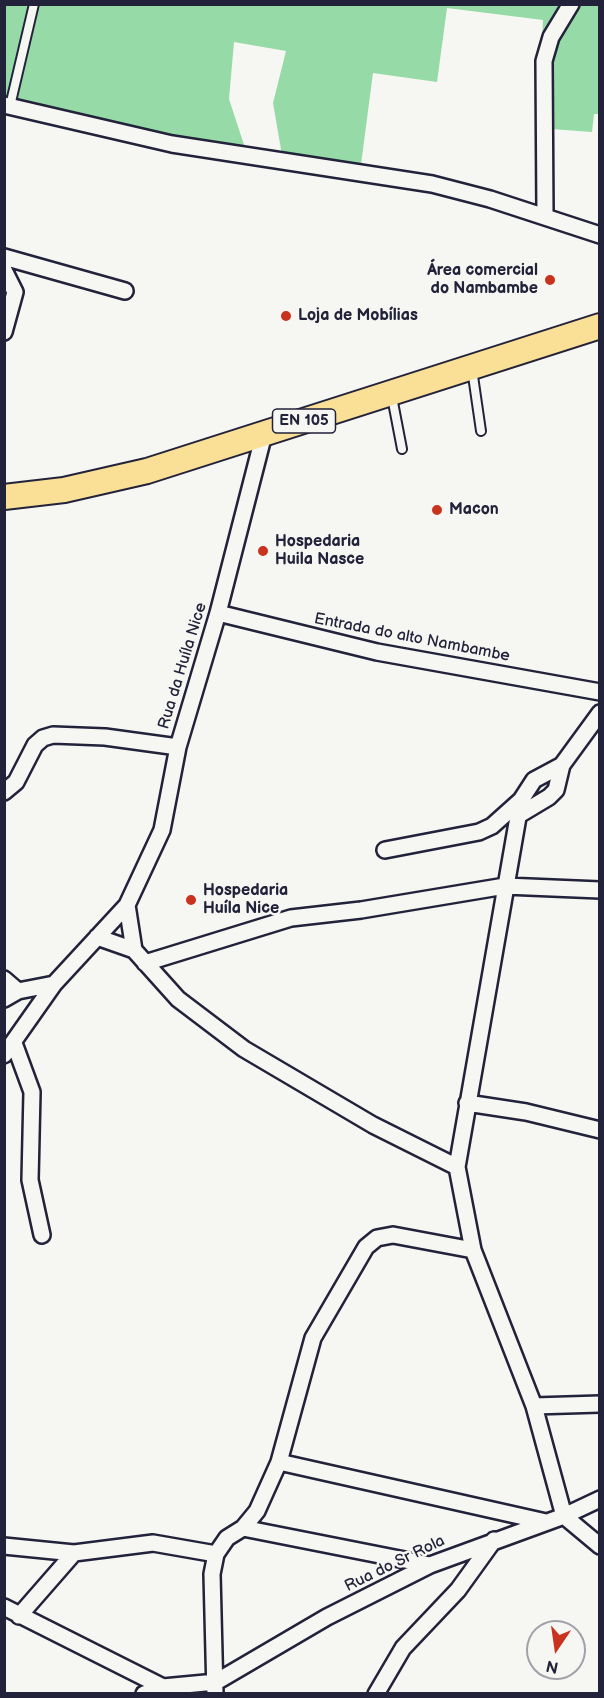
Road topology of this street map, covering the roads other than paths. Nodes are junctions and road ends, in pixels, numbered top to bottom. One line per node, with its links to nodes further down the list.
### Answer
1 (33, 4): 3 (lane)
2 (571, 4): 4 (street)
3 (7, 105): 4 (street)
4 (545, 217): 5 (street)
5 (600, 235)
6 (4, 257): 8 (street)
7 (4, 270): 10 (street)
8 (125, 291)
9 (600, 326): 11 (main road, EN 105)
10 (4, 332)
11 (472, 367): 12 (main road, EN 105); 13 (lane)
12 (391, 393): 14 (main road, EN 105); 15 (lane)
13 (482, 431)
14 (264, 434): 16 (main road, EN 105); 17 (street, Rua da Huíla Nice)
15 (402, 449)
16 (4, 498)
17 (219, 613): 18 (street, Entrada do alto Nambambe); 20 (street, Rua da Huíla Nice)
18 (600, 692)
19 (600, 713): 21 (street)
20 (178, 747): 22 (street); 27 (street, Rua da Huíla Nice)
21 (562, 765): 23 (street); 23 (street)
22 (4, 792)
23 (520, 808): 24 (street); 25 (street)
24 (385, 850)
25 (505, 886): 26 (street); 30 (street); 36 (street)
26 (600, 890)
27 (126, 905): 28 (street, Rua da Huíla Nice); 29 (street)
28 (98, 937): 29 (street); 32 (street, Rua da Huíla Nice)
29 (134, 950): 30 (street)
30 (145, 963): 38 (street)
31 (4, 979): 33 (street)
32 (54, 984): 33 (street); 35 (street, Rua da Huíla Nice)
33 (18, 991): 34 (street)
34 (4, 999)
35 (9, 1049): 39 (street)
36 (467, 1103): 37 (street); 38 (street)
37 (600, 1130)
38 (457, 1167): 40 (street)
39 (42, 1235)
40 (473, 1251): 42 (street); 43 (street)
41 (600, 1404): 42 (street)
42 (534, 1407): 45 (street)
43 (279, 1462): 46 (street); 47 (street)
44 (600, 1499): 45 (street, Rua do Sr Rola)
45 (564, 1516): 46 (street, Rua do Sr Rola); 50 (street)
46 (547, 1522): 48 (street, Rua do Sr Rola)
47 (243, 1527): 52 (street); 53 (street)
48 (494, 1540): 53 (street, Rua do Sr Rola); 59 (street)
49 (4, 1546): 51 (street)
50 (600, 1546)
51 (74, 1553): 52 (street); 55 (street)
52 (216, 1554): 57 (street)
53 (430, 1565): 57 (street, Rua do Sr Rola)
54 (4, 1607): 55 (street)
55 (19, 1616): 56 (street)
56 (163, 1687): 57 (street); 58 (street)
57 (215, 1688)
58 (144, 1694)
59 (376, 1694)

